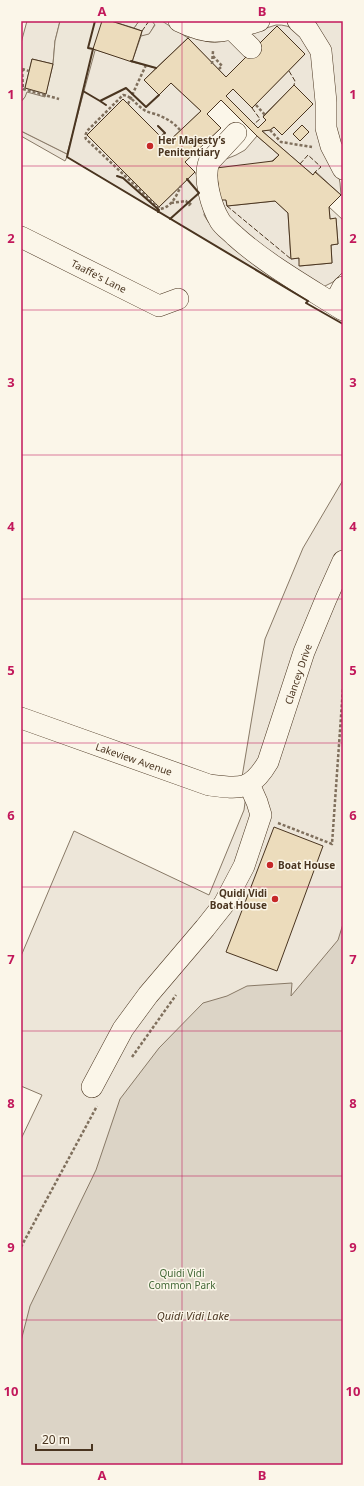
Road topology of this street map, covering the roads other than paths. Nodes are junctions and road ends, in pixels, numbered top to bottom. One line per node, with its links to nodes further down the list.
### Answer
1 (179, 21): 4 (street)
2 (259, 21): 4 (street)
3 (298, 21): 7 (street)
4 (232, 29): 5 (street)
5 (251, 48)
6 (236, 133): 10 (street)
7 (343, 169)
8 (21, 237): 9 (street, Taaffe's Lane)
9 (178, 299)
10 (340, 300)
11 (343, 561): 13 (street, Clancey Drive)
12 (21, 718): 13 (street, Lakeview Avenue)
13 (249, 784): 14 (street)
14 (92, 1087)

